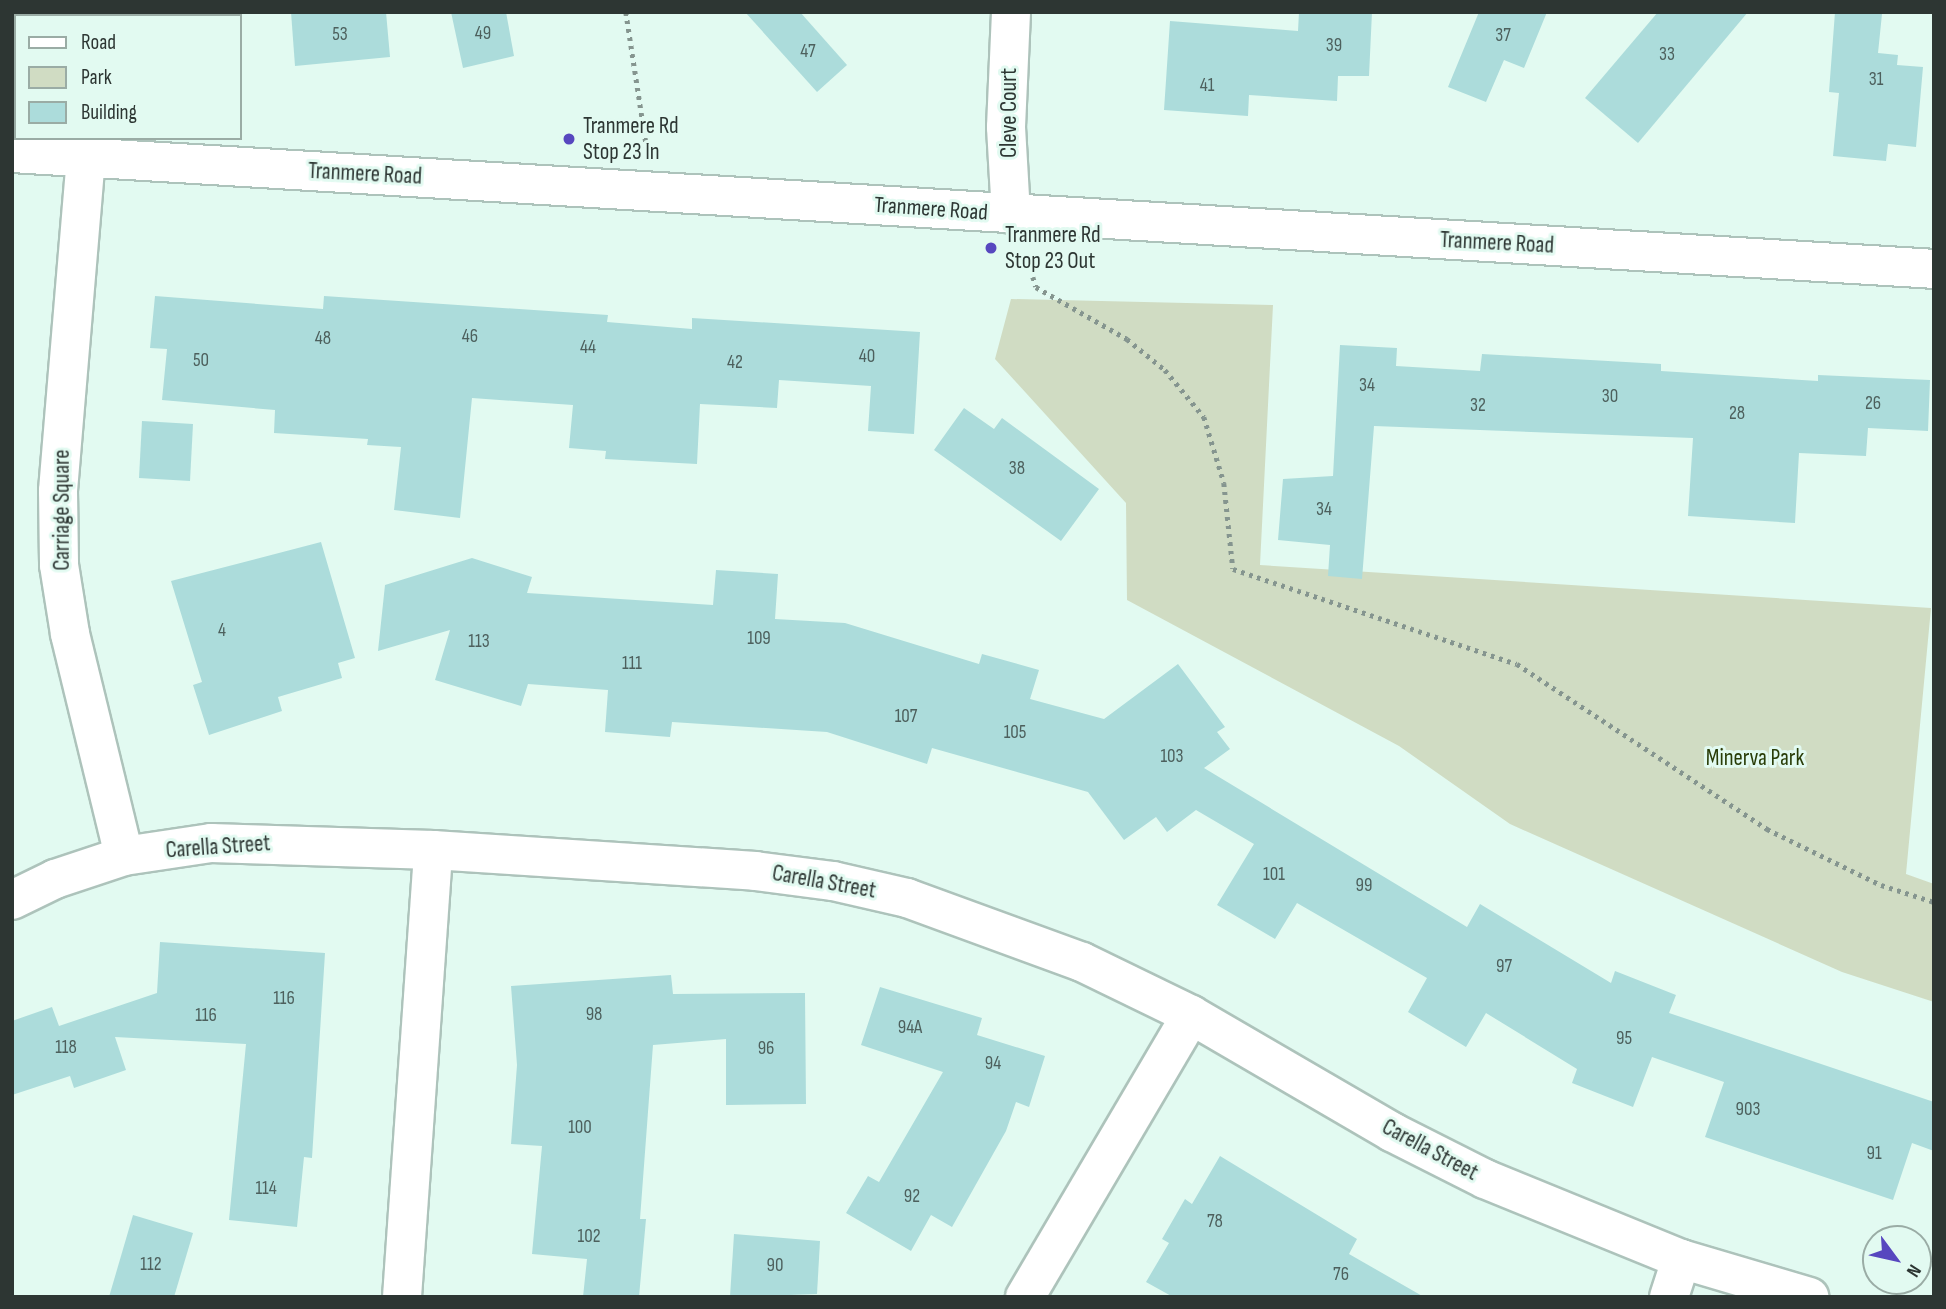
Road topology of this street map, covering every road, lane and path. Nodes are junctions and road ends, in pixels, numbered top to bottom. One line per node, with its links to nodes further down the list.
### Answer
1 (626, 12): 5 (path)
2 (1011, 12): 6 (street, Cleve Court)
3 (12, 153): 4 (street, Tranmere Road)
4 (86, 157): 5 (street, Tranmere Road); 10 (street, Carriage Square)
5 (654, 191): 6 (street, Tranmere Road)
6 (1011, 214): 7 (street, Tranmere Road)
7 (1934, 269)
8 (1032, 277): 12 (path)
9 (433, 850): 10 (street, Carella Street); 13 (street, Carella Street); 15 (street)
10 (124, 856): 11 (street, Carella Street)
11 (12, 900)
12 (1934, 902)
13 (1191, 1015): 14 (street, Carella Street); 16 (street)
14 (1681, 1259): 17 (street); 18 (street, Carella Street)
15 (402, 1297)
16 (1024, 1297)
17 (1669, 1297)
18 (1809, 1297)

